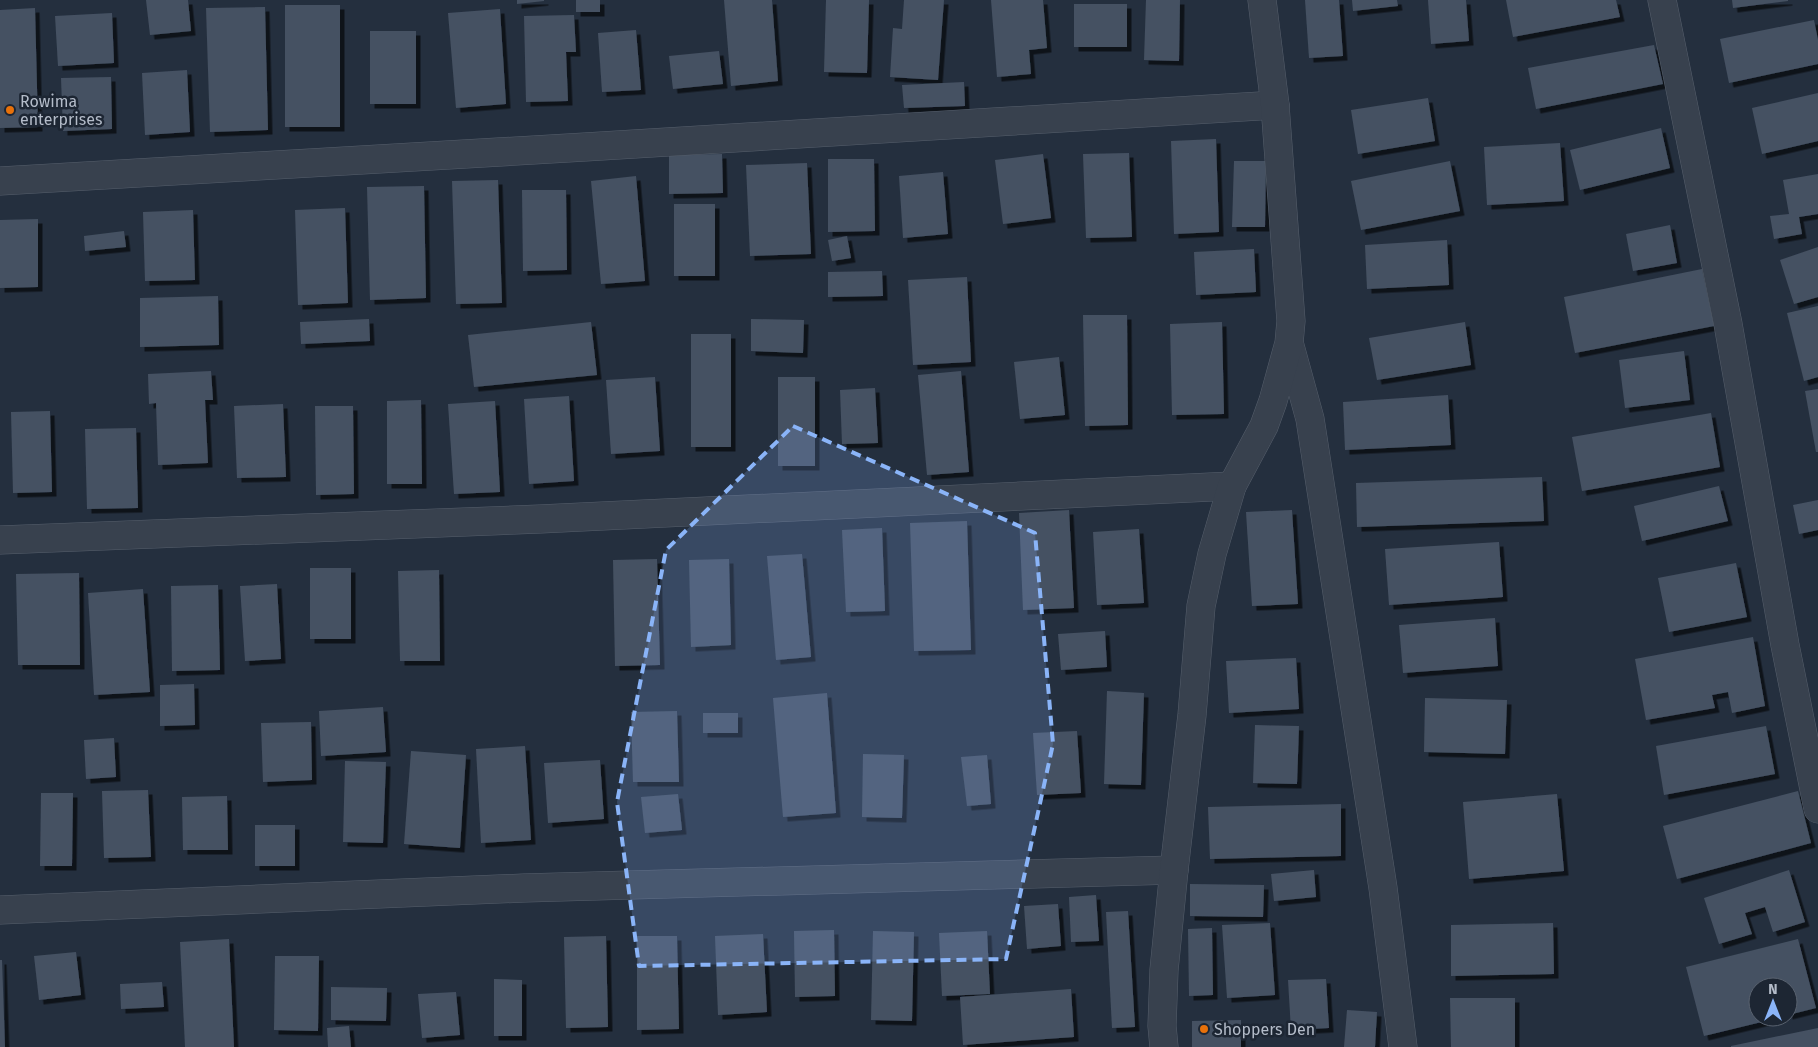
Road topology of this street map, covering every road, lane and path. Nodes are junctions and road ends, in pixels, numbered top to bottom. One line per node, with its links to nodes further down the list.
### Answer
1 (1262, 0): 3 (street)
2 (1662, 0): 8 (street)
3 (1275, 105): 4 (street); 5 (street)
4 (0, 181)
5 (1289, 343): 6 (street); 12 (street)
6 (1232, 486): 7 (street); 9 (street)
7 (0, 540)
8 (1818, 809)
9 (1174, 870): 10 (street); 11 (street)
10 (0, 910)
11 (1164, 1047)
12 (1402, 1047)

